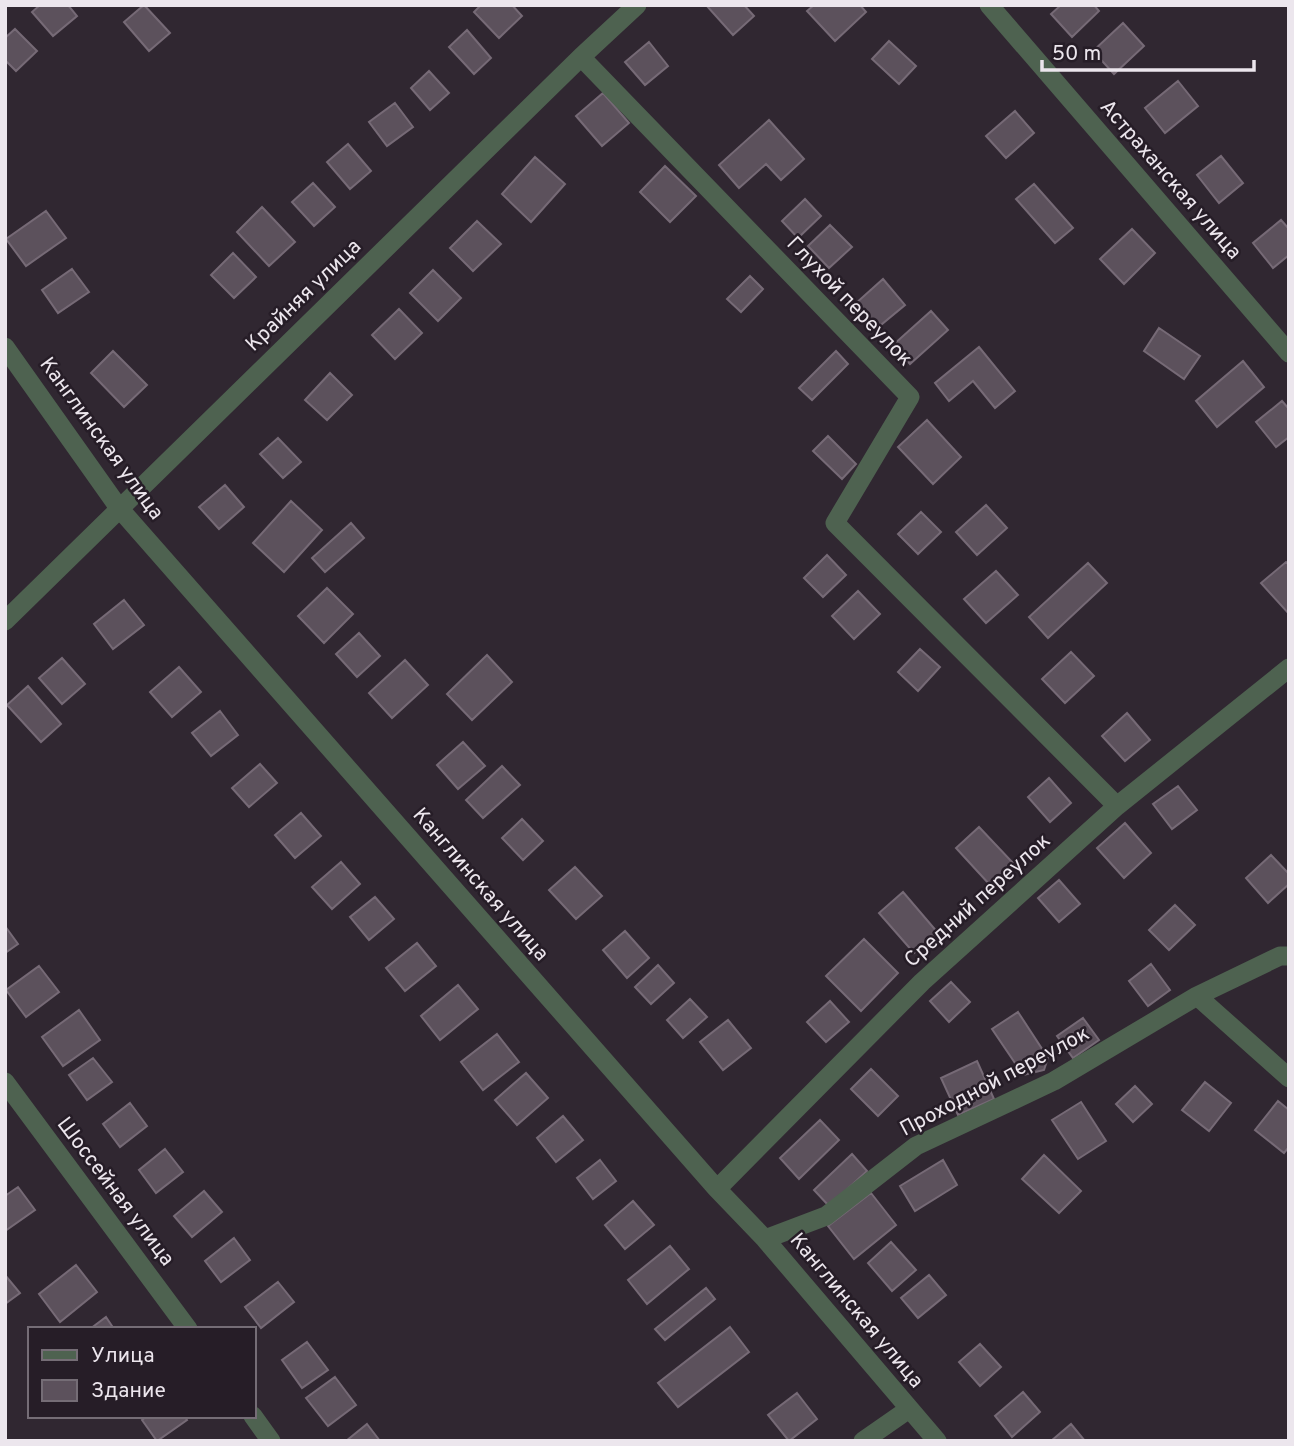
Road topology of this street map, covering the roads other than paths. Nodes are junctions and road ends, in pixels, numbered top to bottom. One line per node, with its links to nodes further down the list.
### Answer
1 (637, 5): 3 (street, Крайняя улица)
2 (989, 5): 5 (street, Астраханская улица)
3 (581, 57): 6 (street, Крайняя улица); 9 (street, Глухой переулок)
4 (5, 347): 6 (street, Канглинская улица)
5 (1289, 353)
6 (119, 508): 7 (street, Крайняя улица); 14 (street, Канглинская улица)
7 (7, 616)
8 (1289, 668): 9 (street, Средний переулок)
9 (1117, 806): 14 (street, Средний переулок)
10 (1289, 956): 11 (street, Проходной переулок)
11 (1196, 996): 12 (street); 15 (street, Проходной переулок)
12 (1289, 1078)
13 (5, 1082): 16 (street, Шоссейная улица)
14 (717, 1189): 15 (street, Канглинская улица)
15 (765, 1239): 17 (street, Канглинская улица)
16 (187, 1327)
17 (909, 1409): 20 (street); 21 (street, Канглинская улица)
18 (254, 1418): 19 (street)
19 (271, 1441)
20 (863, 1441)
21 (937, 1441)

